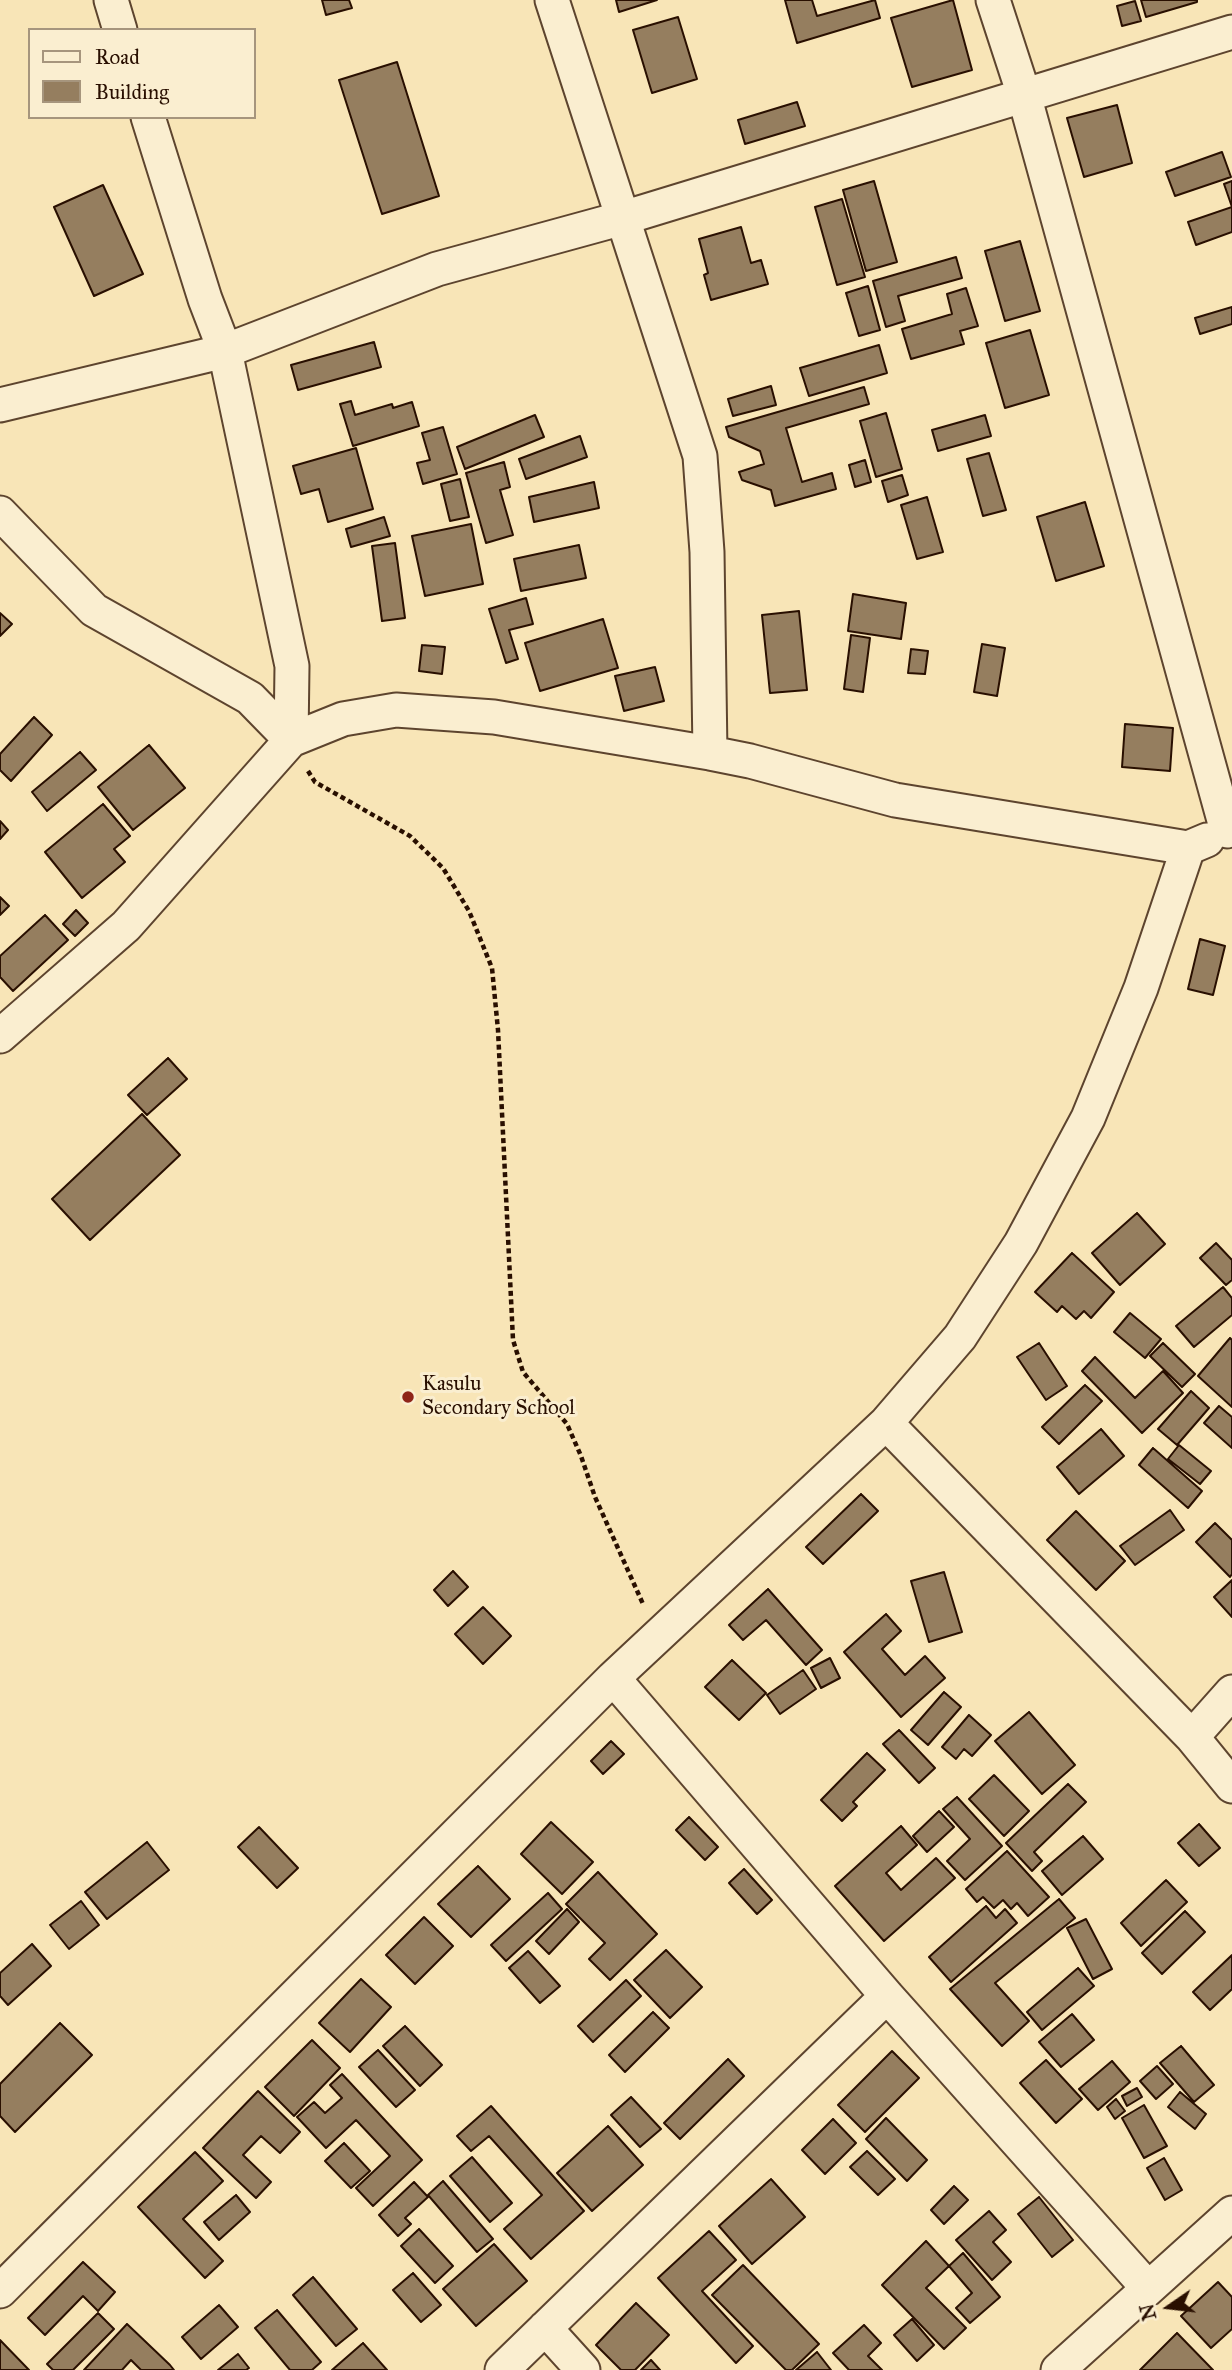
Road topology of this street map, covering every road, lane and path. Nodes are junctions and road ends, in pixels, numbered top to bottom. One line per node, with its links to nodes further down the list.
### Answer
1 (111, 0): 4 (street)
2 (552, 0): 8 (street)
3 (993, 0): 6 (street)
4 (119, 28)
5 (1232, 32): 6 (street)
6 (1024, 95): 8 (street); 14 (street)
7 (149, 119): 9 (street)
8 (623, 218): 9 (street); 13 (street)
9 (225, 351): 10 (street); 12 (street)
10 (0, 405)
11 (0, 513): 12 (street)
12 (291, 740): 13 (street); 16 (street); 18 (path)
13 (710, 753): 15 (street)
14 (1230, 831): 15 (street)
15 (1188, 848): 17 (street)
16 (0, 1036)
17 (886, 1423): 18 (street); 21 (street)
18 (656, 1638): 19 (street)
19 (613, 1678): 23 (street); 26 (street)
20 (1232, 1692): 21 (street)
21 (1192, 1737): 22 (street)
22 (1232, 1786)
23 (887, 1996): 25 (street); 27 (street)
24 (1232, 2213): 25 (street)
25 (1148, 2288): 30 (street)
26 (0, 2291)
27 (545, 2328): 28 (street); 29 (street)
28 (502, 2370)
29 (583, 2370)
30 (1058, 2370)

